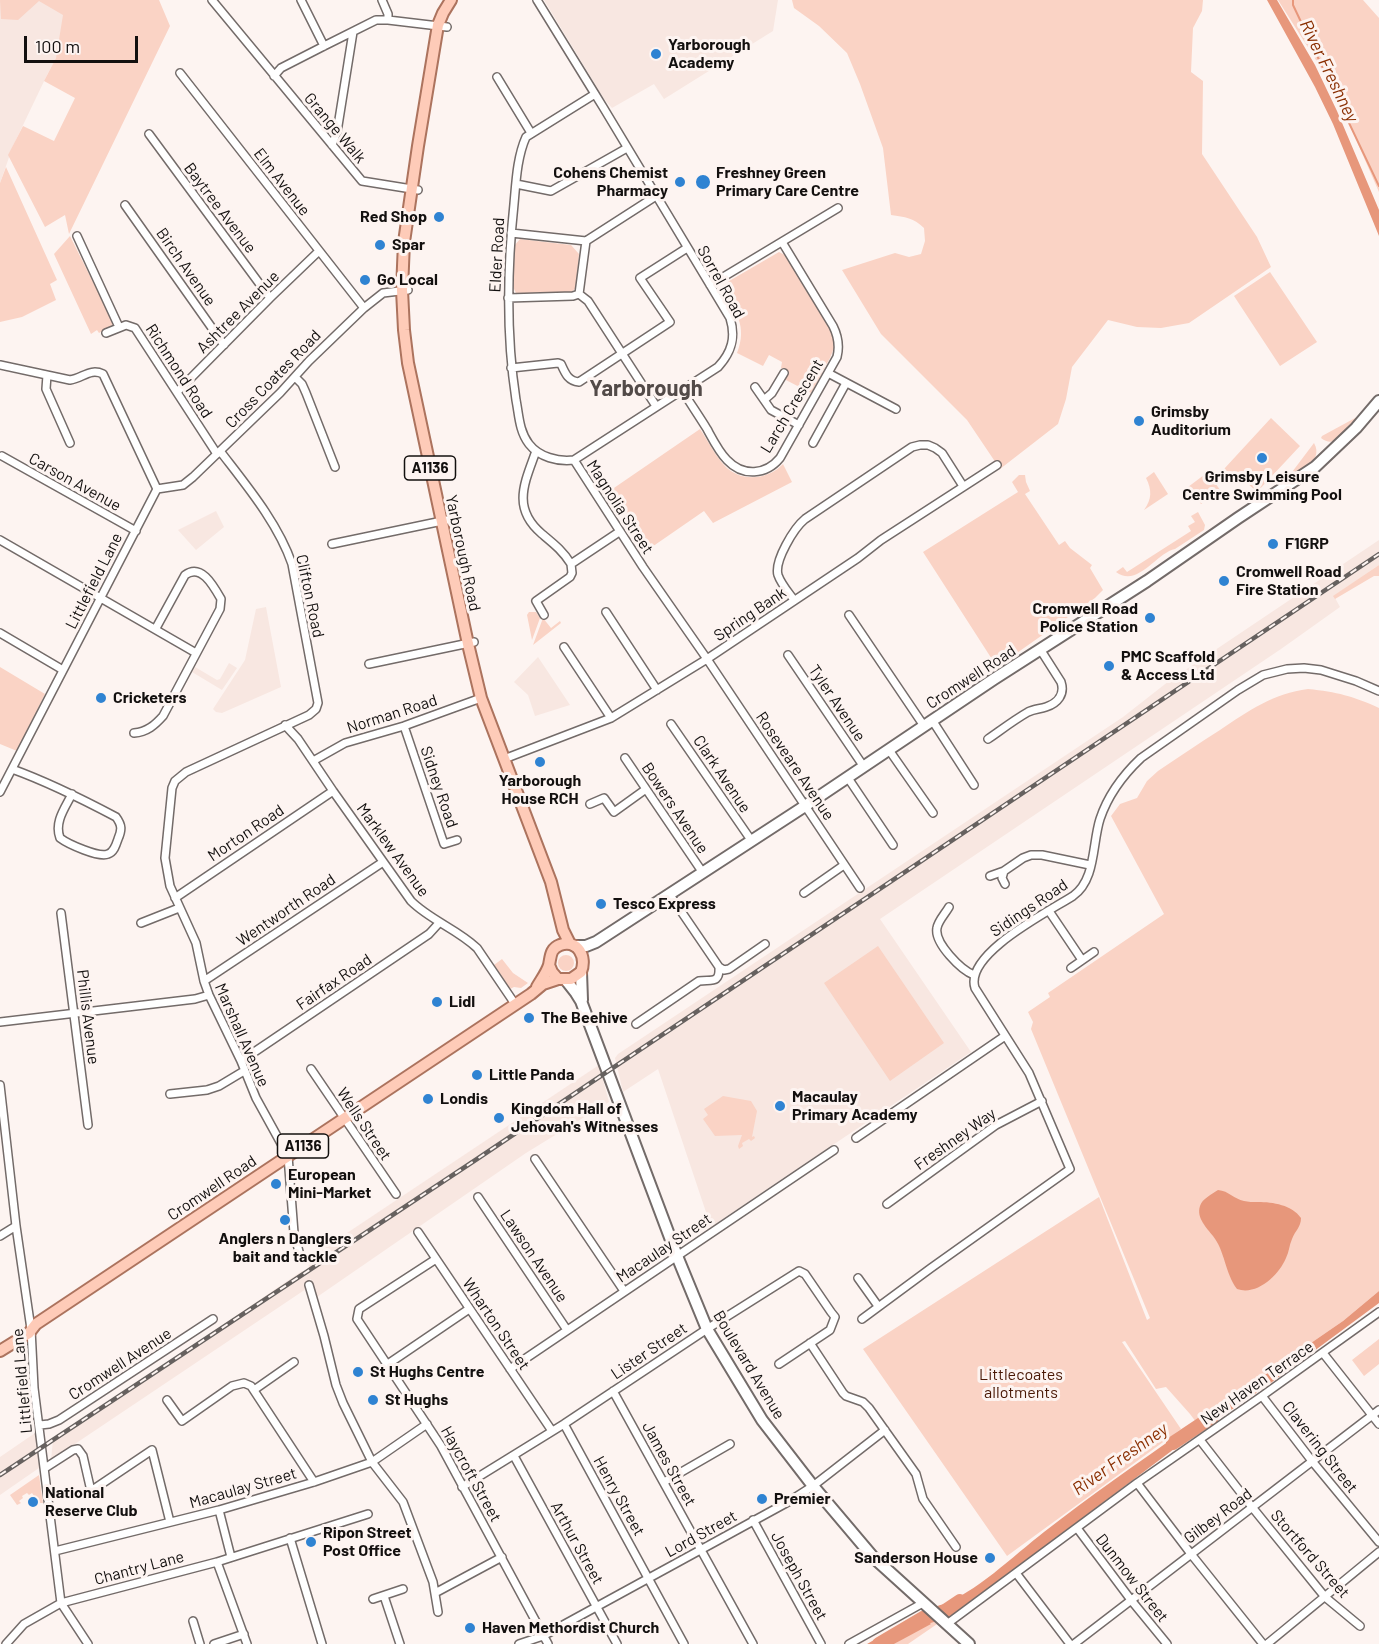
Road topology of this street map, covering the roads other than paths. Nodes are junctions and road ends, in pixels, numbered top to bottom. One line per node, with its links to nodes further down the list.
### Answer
1 (212, 0): 11 (street, Grange Walk)
2 (301, 0): 9 (street)
3 (382, 0): 6 (street)
4 (451, 0): 7 (main road, Yarborough Road / A1136)
5 (537, 0): 13 (street, Sorrel Road)
6 (388, 20): 7 (street); 8 (street)
7 (443, 26): 19 (main road, Yarborough Road / A1136)
8 (353, 32): 9 (street); 16 (street)
9 (324, 46): 11 (street)
10 (180, 72): 28 (street, Elm Avenue)
11 (274, 76): 16 (street, Grange Walk)
12 (496, 77): 14 (street)
13 (595, 94): 14 (street); 17 (street, Sorrel Road)
14 (531, 133): 18 (street, Elder Road)
15 (149, 134): 32 (street, Baytree Avenue)
16 (332, 145): 19 (street, Grange Walk)
17 (627, 148): 18 (street); 20 (street, Sorrel Road)
18 (516, 184): 23 (street, Elder Road)
19 (415, 190): 30 (main road, Yarborough Road / A1136)
20 (656, 196): 25 (street); 27 (street, Sorrel Road)
21 (125, 205): 37 (street, Birch Avenue)
22 (838, 208): 26 (street)
23 (511, 233): 25 (street); 33 (street, Elder Road)
24 (77, 236): 35 (street)
25 (586, 241): 31 (street)
26 (782, 242): 29 (street); 42 (street, Larch Crescent)
27 (687, 248): 29 (street, Sorrel Road); 38 (street)
28 (319, 251): 32 (street, Ashtree Avenue); 34 (street, Elm Avenue)
29 (710, 285): 47 (street, Sorrel Road)
30 (405, 290): 34 (street, Cross Coates Road); 64 (main road, Yarborough Road / A1136)
31 (579, 294): 33 (street); 38 (street)
32 (270, 298): 37 (street, Ashtree Avenue)
33 (508, 298): 40 (street, Elder Road)
34 (364, 308): 44 (street, Cross Coates Road)
35 (119, 327): 36 (street, Richmond Road); 48 (street, Richmond Road)
36 (106, 333)
37 (225, 345): 48 (street, Ashtree Avenue)
38 (622, 354): 40 (street); 51 (street)
39 (0, 365): 43 (street)
40 (511, 368): 56 (street, Elder Road)
41 (784, 373): 49 (street)
42 (828, 373): 45 (street); 53 (street, Larch Crescent)
43 (47, 375): 55 (street); 63 (street)
44 (295, 377): 57 (street, Cross Coates Road); 61 (street)
45 (846, 383): 52 (street); 54 (street)
46 (755, 387): 49 (street)
47 (682, 390): 51 (street, Sorrel Road); 53 (street, Larch Crescent)
48 (177, 392): 57 (street, Richmond Road)
49 (764, 400): 53 (street)
50 (1379, 401): 79 (street, Cromwell Road)
51 (656, 406): 59 (street, Sorrel Road)
52 (896, 409)
53 (799, 425)
54 (813, 442)
55 (70, 443)
56 (536, 451): 59 (street); 69 (street)
57 (219, 453): 63 (street, Cross Coates Road); 91 (street, Clifton Road)
58 (2, 456): 65 (street, Carson Avenue)
59 (574, 460): 66 (street, Magnolia Street)
60 (996, 465): 62 (street, Spring Bank)
61 (335, 467)
62 (963, 486): 71 (street, Spring Bank); 71 (street)
63 (158, 489): 65 (street, Littlefield Lane)
64 (444, 521): 68 (street); 77 (main road, Yarborough Road / A1136)
65 (136, 531): 70 (street, Littlefield Lane)
66 (619, 532): 69 (street); 82 (street, Magnolia Street)
67 (0, 540): 70 (street)
68 (332, 544)
69 (571, 564): 73 (street)
70 (101, 597): 75 (street); 84 (street, Littlefield Lane)
71 (794, 600): 82 (street, Spring Bank)
72 (606, 612): 85 (street)
73 (544, 615)
74 (849, 615): 89 (street)
75 (156, 628): 80 (street); 80 (street)
76 (0, 633): 84 (street)
77 (471, 643): 83 (street); 87 (main road, Yarborough Road / A1136)
78 (564, 646): 88 (street)
79 (1040, 649): 89 (street, Cromwell Road); 94 (street)
80 (196, 652): 93 (street)
81 (788, 655): 99 (street, Tyler Avenue)
82 (707, 659): 85 (street, Spring Bank); 108 (street, Roseveare Avenue)
83 (369, 664)
84 (63, 670): 100 (street, Littlefield Lane)
85 (657, 690): 88 (street, Spring Bank)
86 (1379, 691): 114 (street, Sidings Road)
87 (481, 698): 92 (street, Norman Road); 97 (main road, Yarborough Road / A1136)
88 (610, 718): 97 (street, Spring Bank)
89 (928, 723): 95 (street, Cromwell Road); 102 (street)
90 (671, 724): 111 (street, Clark Avenue)
91 (285, 725): 98 (street, Marklew Avenue); 123 (street, Marshall Avenue)
92 (404, 726): 98 (street, Norman Road); 110 (street, Sidney Road)
93 (134, 733)
94 (988, 740)
95 (889, 750): 99 (street, Cromwell Road); 109 (street)
96 (625, 758): 103 (street, Bowers Avenue)
97 (504, 759): 130 (main road, Yarborough Road / A1136)
98 (313, 761): 104 (street, Marklew Avenue)
99 (864, 767): 101 (street, Cromwell Road)
100 (12, 769): 105 (street, Littlefield Lane); 106 (street)
101 (848, 778): 108 (street, Cromwell Road); 112 (street)
102 (974, 785)
103 (646, 789): 107 (street); 117 (street, Bowers Avenue)
104 (333, 791): 113 (street, Marklew Avenue); 123 (street, Morton Road)
105 (0, 792)
106 (72, 794): 106 (street)
107 (590, 804)
108 (806, 806): 111 (street, Cromwell Road); 115 (street, Roseveare Avenue)
109 (933, 813)
110 (457, 840)
111 (751, 840): 117 (street, Cromwell Road)
112 (893, 845)
113 (383, 862): 129 (street, Marklew Avenue); 144 (street, Wentworth Road)
114 (1090, 865): 116 (street); 126 (street, Sidings Road)
115 (844, 866): 120 (street, Roseveare Avenue); 121 (street)
116 (1004, 871): 118 (street); 119 (street)
117 (703, 873): 122 (street, Cromwell Road)
118 (990, 876)
119 (1005, 884)
120 (860, 888)
121 (804, 893)
122 (670, 895): 131 (street, Cromwell Road); 139 (street)
123 (175, 898): 124 (street, Marshall Avenue)
124 (179, 908): 128 (street); 144 (street, Marshall Avenue)
125 (949, 908): 142 (street)
126 (1049, 911): 137 (street); 142 (street, Sidings Road)
127 (61, 913): 149 (street, Phillis Avenue)
128 (141, 923)
129 (439, 923): 147 (street, Marklew Avenue); 153 (street, Fairfax Road)
130 (562, 924): 132 (main road, Yarborough Road / A1136); 134 (main road)
131 (596, 942): 132 (street, Cromwell Road); 136 (street, Cromwell Road)
132 (573, 945): 134 (main road); 136 (main road, A1136)
133 (765, 945): 139 (street)
134 (552, 951): 138 (main road, A1136)
135 (1094, 952): 137 (street)
136 (584, 960): 141 (main road)
137 (1082, 960): 140 (street)
138 (549, 964): 143 (main road); 145 (main road, Cromwell Road / A1136)
139 (719, 966): 151 (street)
140 (1071, 968)
141 (581, 972): 143 (main road, A1136); 148 (street, Boulevard Avenue)
142 (974, 975): 152 (street)
143 (561, 979): 145 (main road, Cromwell Road / A1136); 148 (street, Boulevard Avenue)
144 (204, 981): 146 (street, Marshall Avenue)
145 (531, 994): 147 (main road, Cromwell Road / A1136)
146 (208, 995): 149 (street); 153 (street, Marshall Avenue)
147 (515, 1004): 159 (main road, Cromwell Road / A1136)
148 (584, 1009): 172 (street, Boulevard Avenue)
149 (74, 1013): 150 (street); 160 (street, Phillis Avenue)
150 (0, 1022)
151 (636, 1024)
152 (1005, 1036): 158 (street); 162 (street)
153 (241, 1061): 155 (street, Marshall Avenue)
154 (311, 1069): 159 (street, Wells Street)
155 (244, 1071): 157 (street); 164 (street, Marshall Avenue)
156 (0, 1085): 161 (street, Littlefield Lane)
157 (170, 1094)
158 (1042, 1101): 168 (street, Freshney Way); 178 (street)
159 (344, 1118): 164 (main road, Cromwell Road / A1136); 166 (street, Wells Street)
160 (88, 1125)
161 (2, 1128): 169 (street, Littlefield Lane)
162 (856, 1138)
163 (834, 1150): 172 (street, Macaulay Street)
164 (288, 1156): 173 (street); 183 (main road, Cromwell Road / A1136)
165 (535, 1159): 177 (street)
166 (396, 1194)
167 (478, 1197): 185 (street, Lawson Avenue)
168 (887, 1204)
169 (16, 1226): 171 (street); 183 (street, Littlefield Lane)
170 (418, 1232): 174 (street, Wharton Street)
171 (0, 1236)
172 (677, 1256): 177 (street, Macaulay Street); 184 (street, Boulevard Avenue)
173 (301, 1259)
174 (436, 1259): 179 (street, Wharton Street); 191 (street, Haycroft Street)
175 (858, 1278): 178 (street)
176 (309, 1284): 209 (street)
177 (624, 1292): 185 (street, Macaulay Street)
178 (878, 1306): 182 (street)
179 (469, 1309): 191 (street); 192 (street, Wharton Street)
180 (1379, 1312): 188 (street, New Haven Terrace)
181 (213, 1319): 202 (street, Cromwell Avenue)
182 (862, 1319)
183 (31, 1329): 187 (main road, A1136); 202 (street, Littlefield Lane)
184 (707, 1329): 186 (street, Lister Street); 194 (street, Lister Street); 214 (street, Boulevard Avenue)
185 (567, 1330): 192 (street, Macaulay Street)
186 (810, 1343): 190 (street, Lister Street); 203 (street)
187 (0, 1351)
188 (1323, 1353): 195 (street, New Haven Terrace); 198 (street)
189 (294, 1362): 193 (street)
190 (779, 1364)
191 (388, 1365): 199 (street, Haycroft Street)
192 (510, 1370): 204 (street, Wharton Street)
193 (254, 1390): 196 (street); 211 (street)
194 (613, 1391): 200 (street, Lister Street); 212 (street, James Street)
195 (1262, 1396): 205 (street, New Haven Terrace); 208 (street, Clavering Street)
196 (167, 1400)
197 (1379, 1410): 198 (street, Gilbey Road)
198 (1372, 1415): 201 (street); 208 (street, Gilbey Road)
199 (427, 1424): 209 (street, Macaulay Street); 215 (street, Haycroft Street)
200 (564, 1424): 204 (street, Lister Street); 233 (street, Henry Street)
201 (1379, 1424)
202 (40, 1425): 210 (street, Littlefield Lane)
203 (885, 1430): 214 (street, Lord Street); 224 (street)
204 (552, 1431): 207 (street, Lister Street)
205 (1200, 1440): 213 (street, New Haven Terrace); 216 (street, Stortford Street)
206 (730, 1444): 212 (street)
207 (513, 1456): 215 (street, Lister Street); 242 (street, Arthur Street)
208 (1312, 1461): 216 (street, Gilbey Road); 223 (street, Clavering Street)
209 (372, 1462): 211 (street, Macaulay Street); 235 (street)
210 (45, 1468): 220 (street); 226 (street, Littlefield Lane)
211 (314, 1482): 217 (street, Macaulay Street)
212 (664, 1482): 225 (street, James Street)
213 (1137, 1483): 221 (street, New Haven Terrace); 228 (street)
214 (813, 1486): 219 (street, Lord Street); 241 (street, Boulevard Avenue)
215 (462, 1487): 230 (street, Haycroft Street)
216 (1252, 1507): 228 (street, Gilbey Road); 237 (street, Stortford Street)
217 (219, 1510): 220 (street, Macaulay Street); 229 (street)
218 (368, 1514): 222 (street, Chantry Lane)
219 (753, 1520): 225 (street, Lord Street); 262 (street, Joseph Street)
220 (170, 1522): 226 (street, Macaulay Street)
221 (1077, 1528): 232 (street, New Haven Terrace); 239 (street, Dunmow Street)
222 (291, 1538): 229 (street, Chantry Lane); 255 (street)
223 (1379, 1542)
224 (956, 1547)
225 (701, 1549): 233 (street, Lord Street); 261 (street, James Street)
226 (55, 1551): 240 (street, Littlefield Lane)
227 (1379, 1552): 237 (street)
228 (1191, 1554): 239 (street, Gilbey Road); 266 (street)
229 (231, 1557): 231 (street, Chantry Lane)
230 (502, 1557): 235 (street); 248 (street, Haycroft Street)
231 (217, 1562): 240 (street, Chantry Lane); 247 (street)
232 (1016, 1574): 245 (street, New Haven Terrace); 264 (street)
233 (648, 1578): 242 (street, Lord Street); 260 (street, Henry Street)
234 (403, 1589): 236 (street)
235 (435, 1593): 243 (street)
236 (384, 1596): 238 (street); 256 (street)
237 (1325, 1597): 246 (street, Stortford Street); 266 (street)
238 (373, 1599)
239 (1131, 1600): 264 (street, Gilbey Road); 265 (street, Dunmow Street)
240 (61, 1603): 250 (street, Chantry Lane); 251 (street)
241 (924, 1604): 245 (street, Boulevard Avenue); 263 (street)
242 (596, 1606): 248 (street, Lord Street); 259 (street, Arthur Street)
243 (438, 1612)
244 (193, 1621): 252 (street)
245 (945, 1623): 249 (street, Boulevard Avenue)
246 (1360, 1626)
247 (244, 1634): 253 (street); 254 (street)
248 (543, 1635): 257 (street, Lord Street); 258 (street, Haycroft Street)
249 (967, 1643)
250 (6, 1644)
251 (88, 1644)
252 (200, 1644)
253 (214, 1644)
254 (247, 1644)
255 (322, 1644)
256 (400, 1644)
257 (519, 1644)
258 (548, 1644)
259 (616, 1644)
260 (684, 1644)
261 (753, 1644)
262 (820, 1644)
263 (849, 1644)
264 (1072, 1644)
265 (1167, 1644)
266 (1265, 1644)

